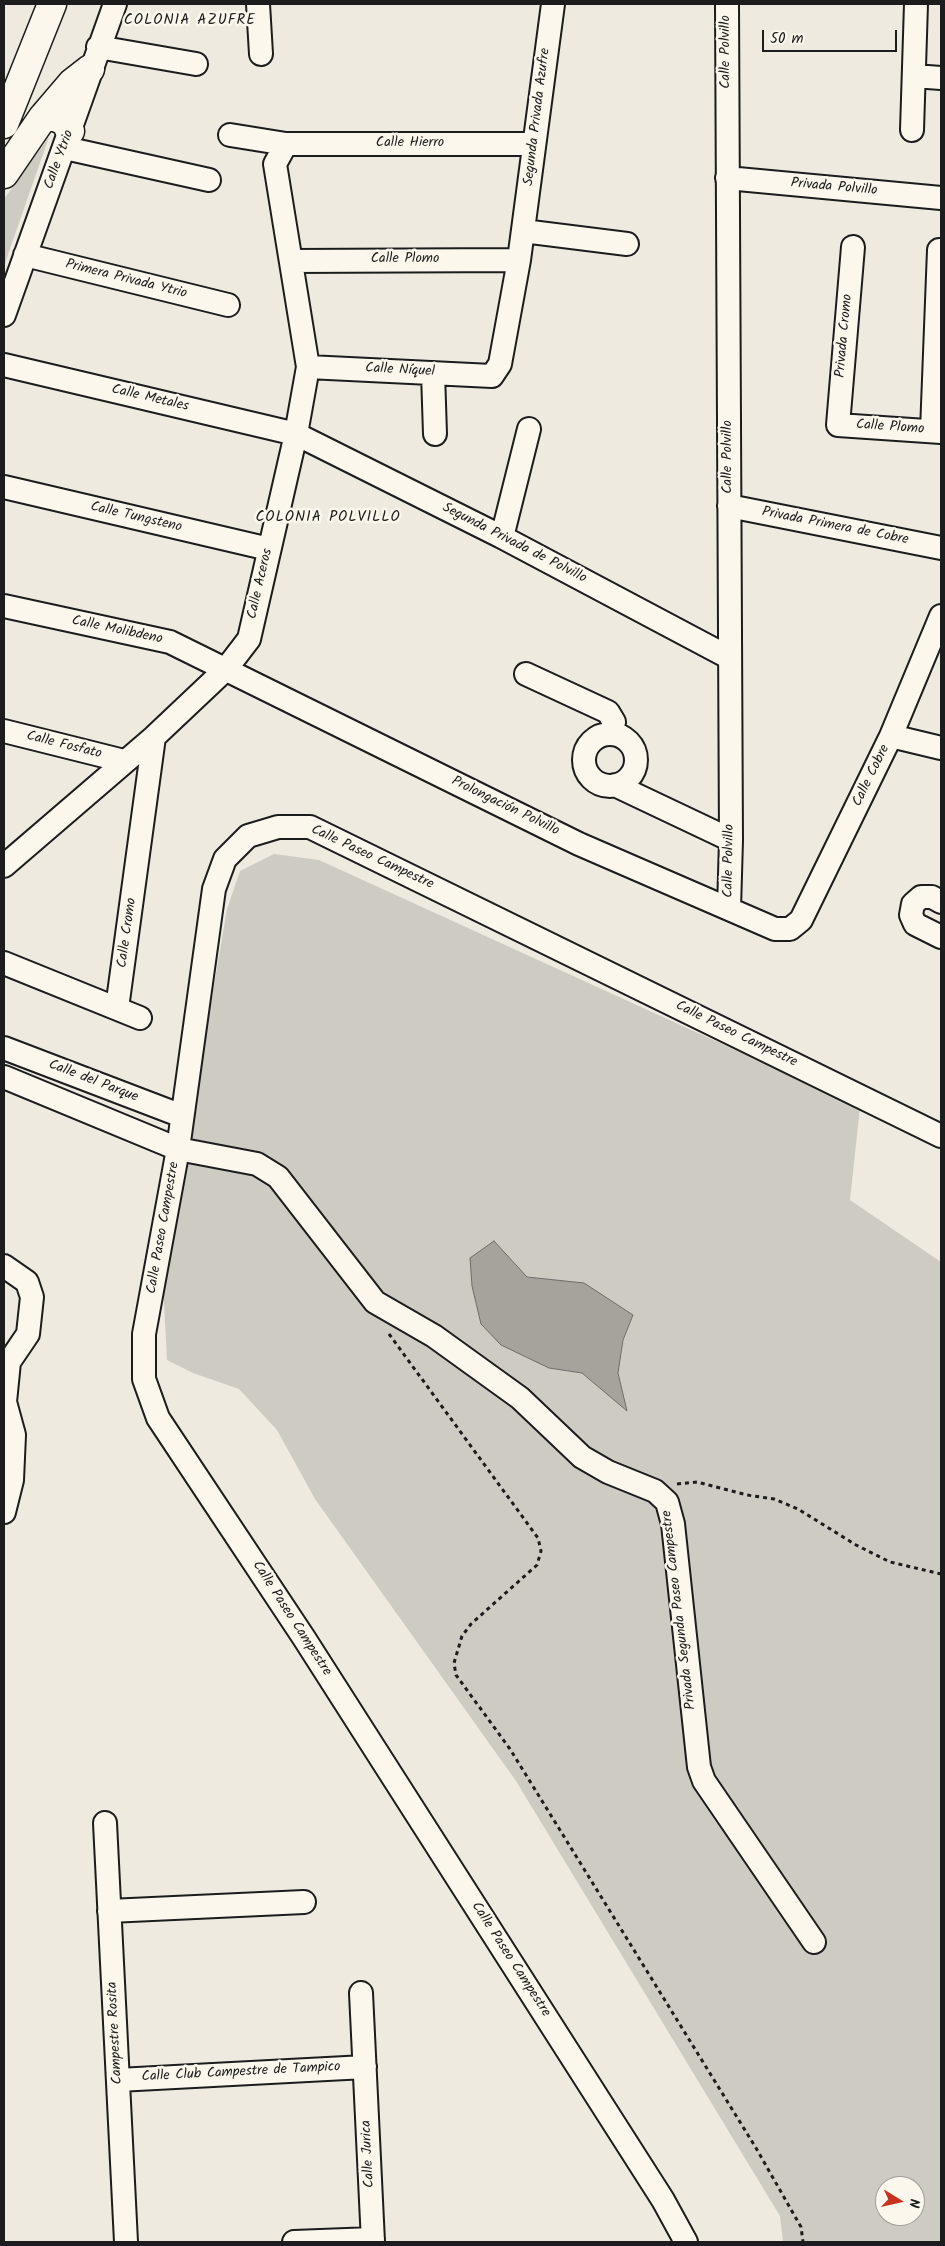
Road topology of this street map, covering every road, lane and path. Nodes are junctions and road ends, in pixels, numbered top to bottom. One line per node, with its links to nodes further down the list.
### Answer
1 (52, 4): 13 (main road)
2 (115, 4): 8 (street, Calle Ytrio)
3 (258, 4): 7 (street)
4 (553, 4): 18 (street, Segunda Privada Azufre)
5 (727, 4): 20 (street, Calle Polvillo)
6 (916, 4): 10 (street)
7 (261, 54)
8 (94, 58): 9 (street); 12 (main road); 16 (street, Calle Ytrio)
9 (196, 64)
10 (914, 76): 11 (street); 14 (street)
11 (941, 78)
12 (43, 117): 16 (main road); 19 (main road)
13 (4, 124)
14 (912, 130)
15 (230, 135): 17 (street, Calle Hierro)
16 (68, 140): 21 (street); 27 (street, Calle Ytrio)
17 (286, 144): 18 (street, Calle Hierro); 28 (street, Calle Aceros)
18 (534, 144): 23 (street, Segunda Privada Azufre)
19 (4, 174)
20 (727, 178): 22 (street, Privada Polvillo); 42 (street, Calle Polvillo)
21 (209, 180)
22 (941, 198)
23 (523, 231): 24 (street); 29 (street, Segunda Privada Azufre)
24 (627, 244)
25 (853, 247): 36 (street, Privada Cromo)
26 (939, 250): 38 (street)
27 (25, 255): 30 (street, Primera Privada Ytrio); 31 (street, Calle Ytrio)
28 (291, 260): 29 (street, Calle Plomo); 33 (street, Calle Aceros)
29 (519, 260): 35 (street, Segunda Privada Azufre)
30 (228, 305)
31 (4, 315)
32 (4, 365): 39 (street, Calle Metales)
33 (308, 367): 34 (street, Calle Níquel); 39 (street, Calle Aceros)
34 (433, 373): 35 (street, Calle Níquel); 40 (street)
35 (492, 376)
36 (838, 425): 38 (street, Calle Plomo)
37 (530, 429): 43 (street)
38 (936, 432)
39 (296, 434): 43 (street, Segunda Privada de Polvillo); 45 (street, Calle Aceros)
40 (435, 434)
41 (4, 487): 45 (street, Calle Tungsteno)
42 (729, 506): 44 (street, Privada Primera de Cobre); 48 (street, Calle Polvillo)
43 (502, 537): 48 (street, Segunda Privada de Polvillo)
44 (941, 548)
45 (269, 549): 49 (street, Calle Aceros)
46 (4, 606): 49 (street, Calle Molibdeno)
47 (941, 616): 53 (street, Calle Cobre)
48 (730, 658): 58 (street, Calle Polvillo)
49 (226, 669): 54 (street, Calle Aceros); 61 (street, Prolongación Polvillo)
50 (526, 674): 52 (street)
51 (4, 731): 56 (street, Calle Fosfato)
52 (610, 734): 57 (street); 57 (street)
53 (891, 736): 55 (street); 62 (street, Calle Cobre)
54 (154, 737): 56 (street, Calle Aceros); 65 (street, Calle Cromo)
55 (941, 748)
56 (124, 761): 59 (street, Calle Aceros)
57 (615, 786): 58 (street)
58 (731, 840): 61 (street, Calle Polvillo)
59 (5, 864)
60 (941, 902): 63 (street)
61 (729, 909): 62 (street, Prolongación Polvillo)
62 (790, 929)
63 (941, 938)
64 (4, 963): 65 (street)
65 (117, 1008): 66 (street)
66 (140, 1018)
67 (4, 1048): 68 (street, Calle del Parque)
68 (58, 1068): 70 (street); 71 (street, Calle del Parque)
69 (4, 1077): 70 (street, Calle del Parque)
70 (47, 1095): 73 (street, Calle del Parque)
71 (182, 1116): 72 (street, Calle Paseo Campestre); 73 (street, Calle Paseo Campestre)
72 (941, 1136)
73 (178, 1150): 75 (street, Privada Segunda Paseo Campestre); 89 (street, Calle Paseo Campestre)
74 (4, 1266): 77 (street)
75 (374, 1302): 76 (street, Privada Segunda Paseo Campestre); 90 (path)
76 (655, 1492): 78 (path); 82 (street, Privada Segunda Paseo Campestre)
77 (4, 1512)
78 (941, 1574)
79 (105, 1823): 81 (street, Campestre Rosita)
80 (304, 1902): 81 (street)
81 (110, 1911): 85 (street, Campestre Rosita)
82 (814, 1942)
83 (361, 1993): 84 (street, Calle Jurica)
84 (365, 2067): 85 (street, Calle Club Campestre de Tampico); 86 (street, Calle Jurica)
85 (118, 2080): 87 (street, Campestre Rosita)
86 (373, 2241): 88 (street)
87 (126, 2242)
88 (294, 2242)
89 (686, 2242)
90 (803, 2242)

